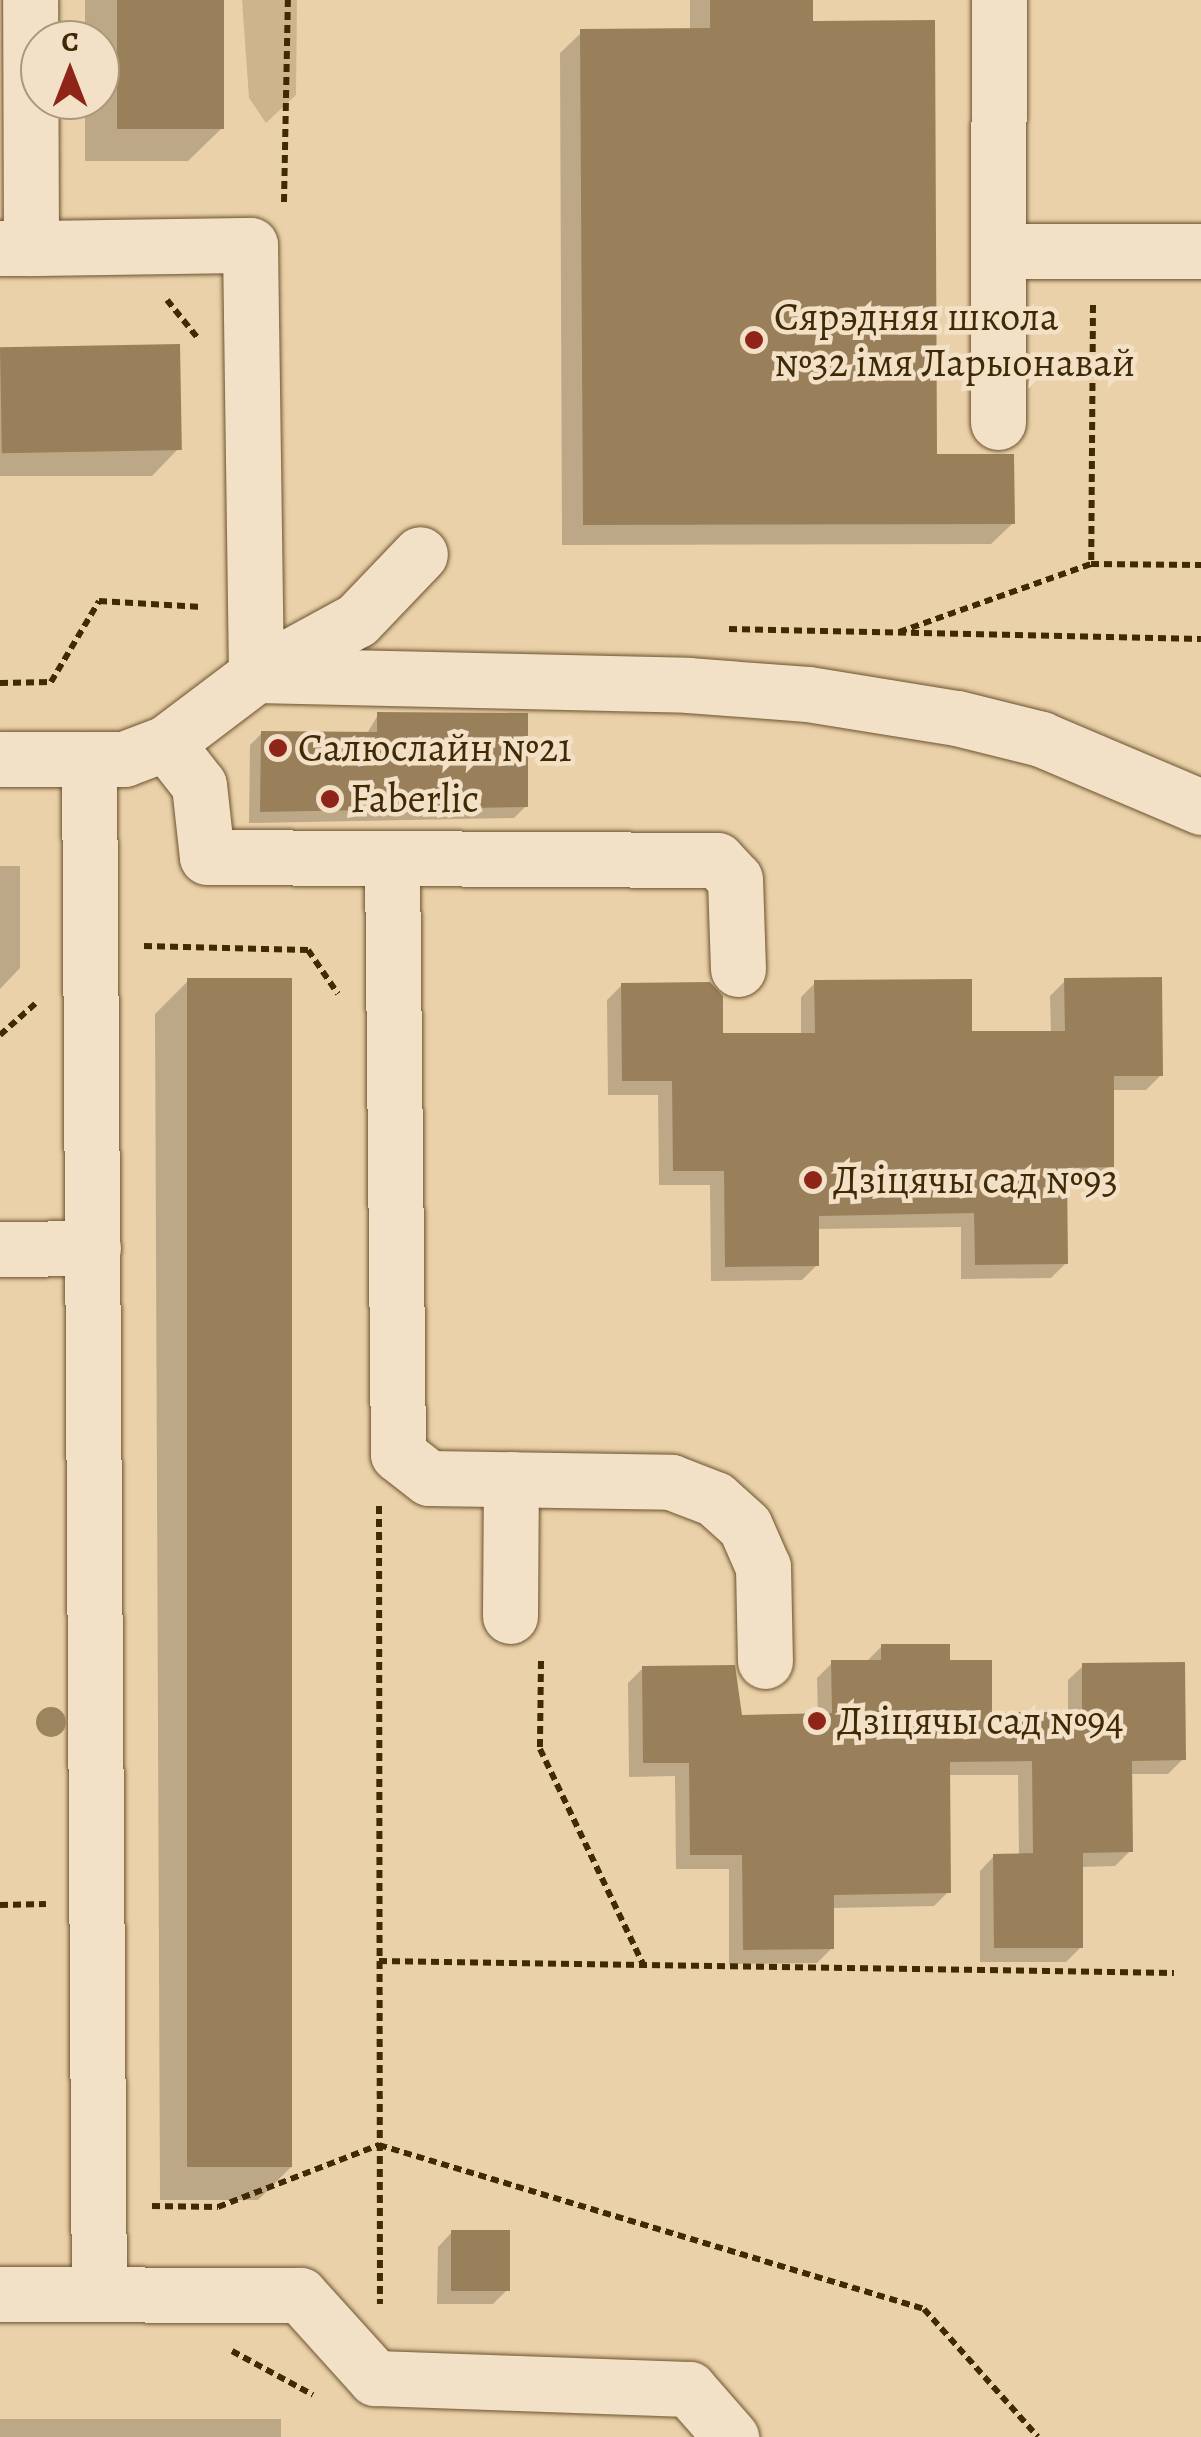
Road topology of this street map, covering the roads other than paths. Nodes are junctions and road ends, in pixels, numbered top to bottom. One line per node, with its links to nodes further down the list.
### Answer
1 (30, 0): 3 (lane)
2 (999, 0): 4 (lane)
3 (16, 248): 8 (lane)
4 (998, 251): 5 (lane); 6 (lane)
5 (1201, 251)
6 (998, 422)
7 (420, 554): 8 (lane)
8 (256, 676): 9 (lane); 12 (lane)
9 (166, 743): 11 (lane); 13 (lane)
10 (0, 759): 11 (lane)
11 (89, 760): 15 (lane)
12 (1201, 807)
13 (392, 861): 14 (lane); 17 (lane)
14 (738, 970)
15 (92, 1248): 16 (lane); 21 (lane)
16 (0, 1249)
17 (511, 1479): 18 (lane); 19 (lane)
18 (510, 1616)
19 (765, 1661)
20 (0, 2294): 21 (lane)
21 (100, 2294): 22 (lane)
22 (731, 2437)

